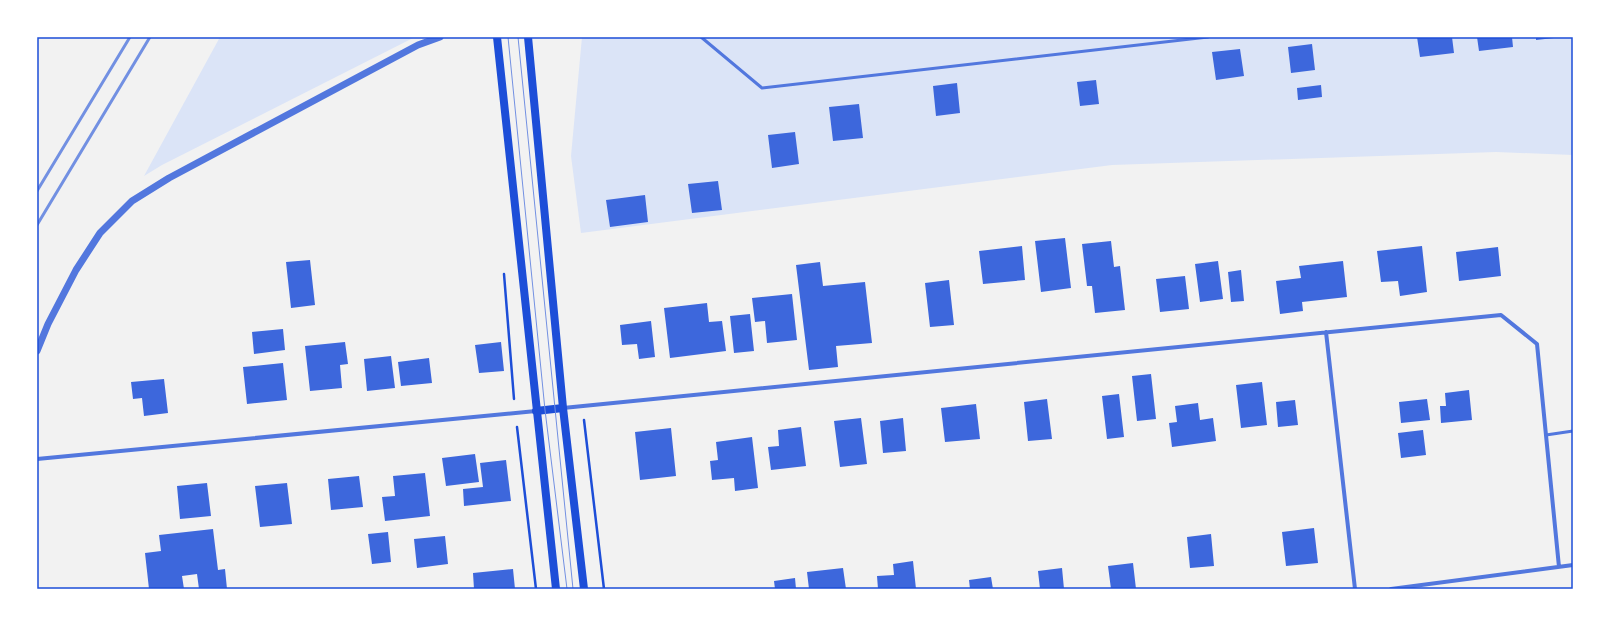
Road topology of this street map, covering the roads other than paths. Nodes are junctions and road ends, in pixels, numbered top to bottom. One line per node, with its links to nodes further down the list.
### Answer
1 (440, 37): 7 (street)
2 (497, 37): 9 (main road)
3 (528, 37): 8 (main road)
4 (701, 37): 5 (lane)
5 (1208, 37)
6 (1326, 332): 8 (street); 11 (street); 17 (street)
7 (37, 351)
8 (563, 408): 9 (main road); 16 (main road)
9 (536, 411): 12 (street); 15 (main road)
10 (1573, 431): 11 (lane)
11 (1546, 435): 14 (street)
12 (37, 459)
13 (1573, 565): 14 (street)
14 (1559, 567): 18 (street)
15 (556, 589)
16 (584, 589)
17 (1354, 589)
18 (1391, 589)

